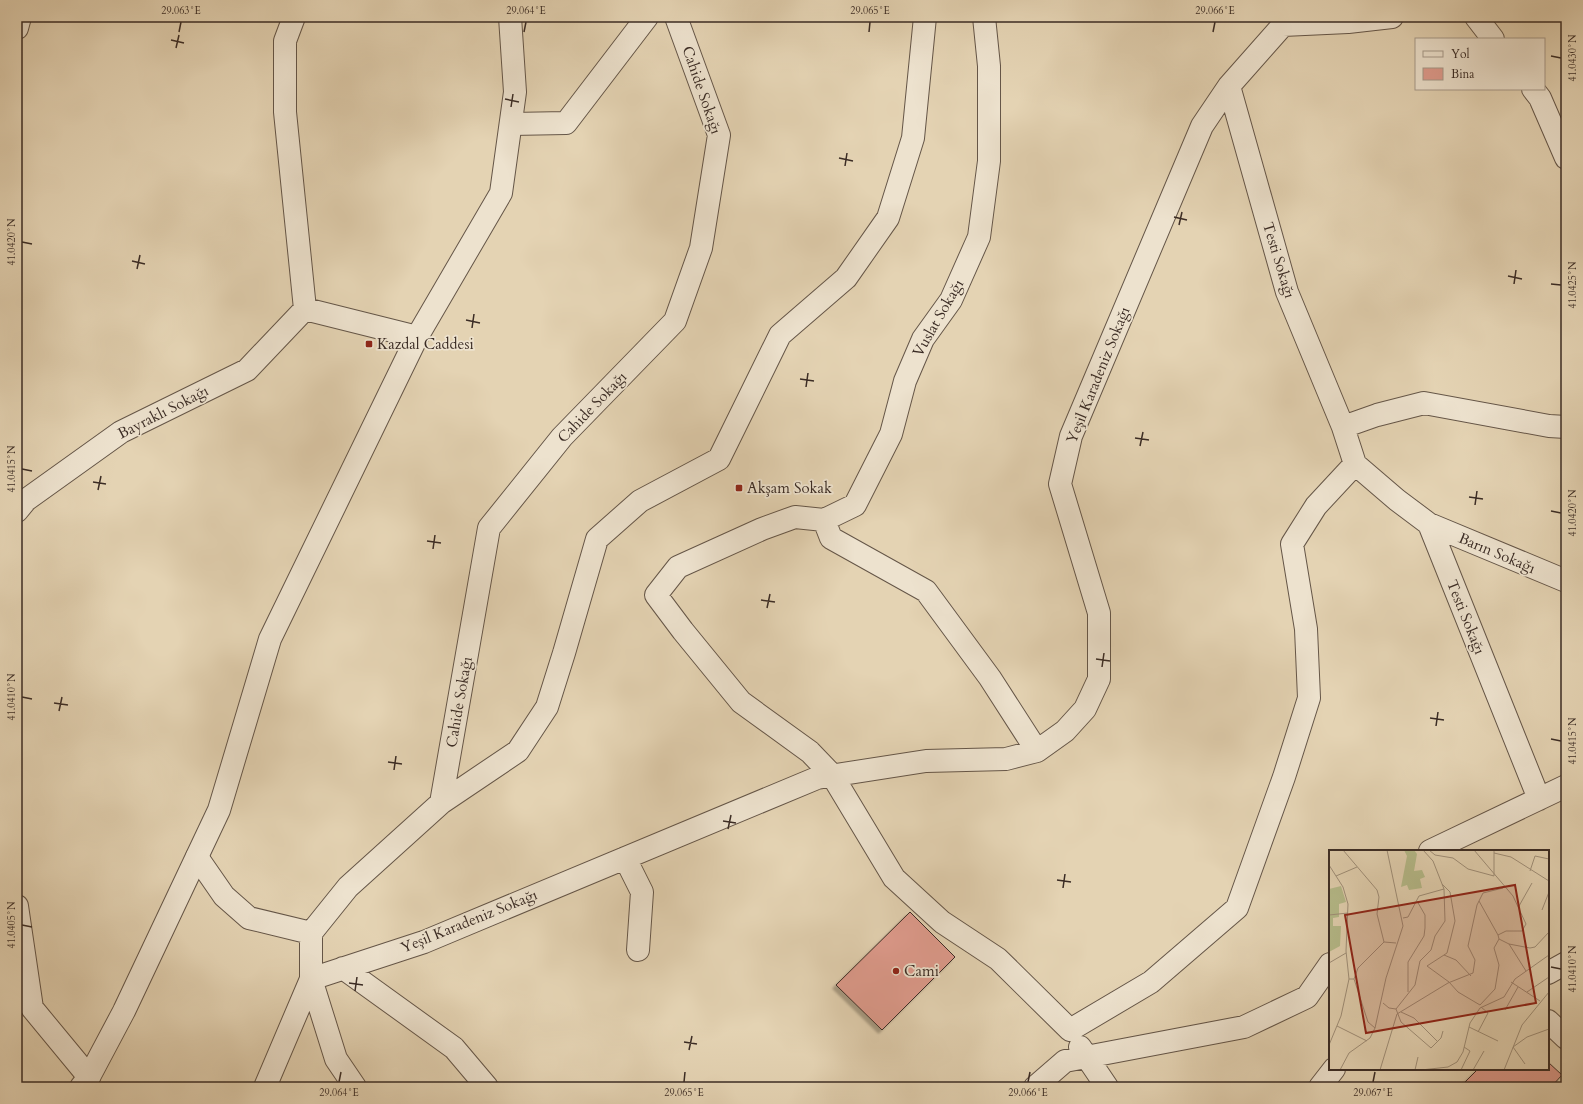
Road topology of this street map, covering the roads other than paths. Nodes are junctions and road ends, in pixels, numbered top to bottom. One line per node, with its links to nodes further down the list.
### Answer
1 (20, 17): 10 (street)
2 (294, 17): 16 (street)
3 (510, 17): 14 (street)
4 (646, 17): 14 (street)
5 (676, 17): 29 (street, Cahide Sokağı)
6 (925, 17): 29 (street)
7 (984, 17): 22 (street, Vuslat Sokağı)
8 (1392, 17): 12 (street, Yeşil Karadeniz Sokağı)
9 (1476, 17): 11 (street)
10 (17, 28)
11 (1492, 38)
12 (1229, 86): 18 (street, Testi Sokağı); 25 (street, Yeşil Karadeniz Sokağı)
13 (1534, 90): 15 (street)
14 (511, 124): 17 (street)
15 (1566, 158)
16 (305, 310): 17 (street); 21 (street, Bayraklı Sokağı)
17 (417, 337): 31 (street)
18 (1343, 427): 19 (street); 20 (street, Testi Sokağı)
19 (1566, 427)
20 (1354, 464): 23 (street); 42 (street)
21 (17, 511)
22 (824, 520): 25 (street); 26 (street)
23 (1429, 524): 24 (street, Barın Sokağı); 28 (street, Testi Sokağı)
24 (1566, 581)
25 (1037, 751): 26 (street, Yeşil Karadeniz Sokağı)
26 (832, 775): 32 (street, Yeşil Karadeniz Sokağı); 42 (street)
27 (1566, 786): 28 (street)
28 (1538, 799): 30 (street)
29 (441, 802): 34 (street)
30 (1432, 850)
31 (197, 857): 34 (street); 46 (street)
32 (625, 858): 35 (street); 38 (street, Yeşil Karadeniz Sokağı)
33 (17, 906): 46 (street)
34 (311, 932): 40 (street)
35 (638, 950)
36 (1566, 964): 39 (street)
37 (1329, 965): 44 (street)
38 (343, 968): 40 (street, Yeşil Karadeniz Sokağı); 49 (street)
39 (1549, 972)
40 (312, 979): 47 (street); 48 (street)
41 (1549, 1022): 43 (street)
42 (1070, 1030): 44 (street)
43 (1566, 1038)
44 (1087, 1058): 50 (street); 51 (street)
45 (1333, 1070): 52 (street)
46 (85, 1082)
47 (265, 1087)
48 (355, 1087)
49 (487, 1087)
50 (1035, 1087)
51 (1107, 1087)
52 (1320, 1087)

